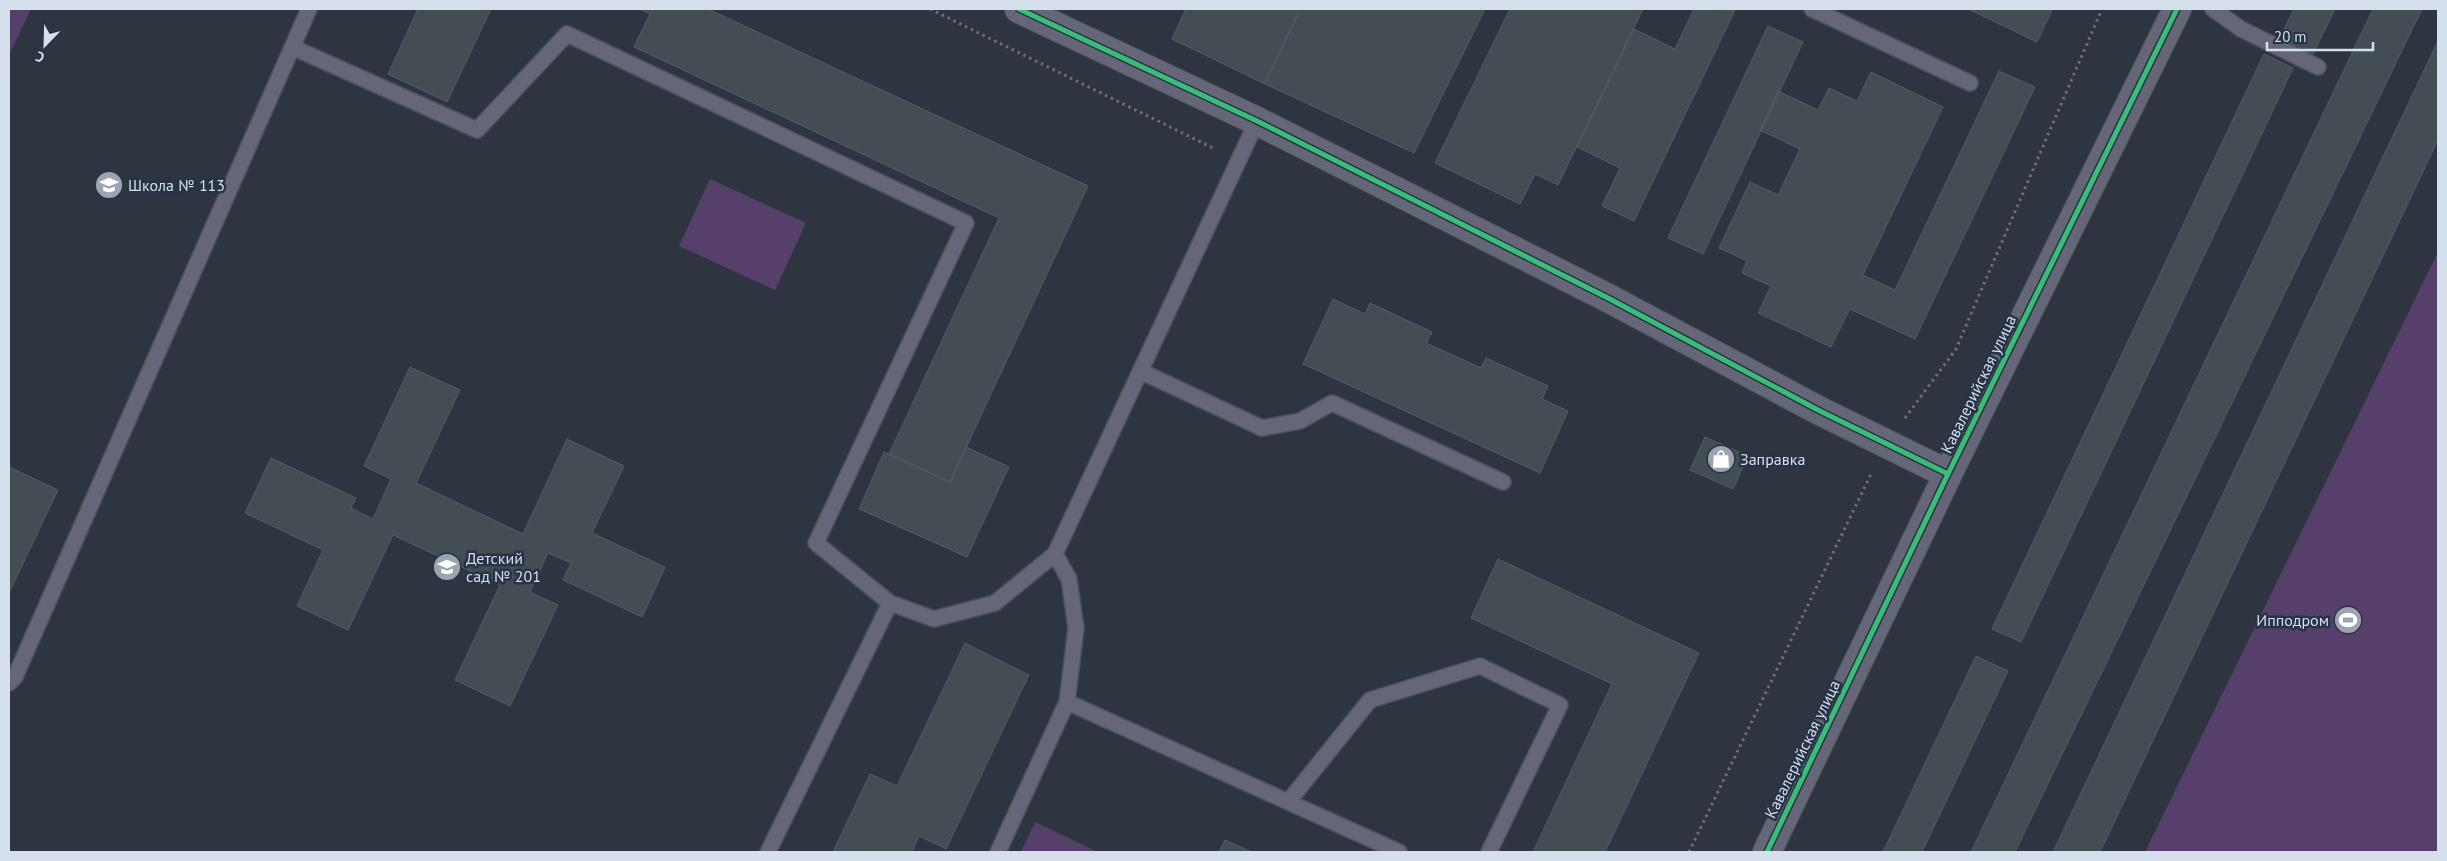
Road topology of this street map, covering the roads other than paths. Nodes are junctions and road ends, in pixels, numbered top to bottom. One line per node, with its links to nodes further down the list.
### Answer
1 (309, 9): 6 (lane)
2 (1019, 9): 9 (street)
3 (1812, 9): 8 (lane)
4 (2176, 9): 11 (street, Кавалерийская улица)
5 (2213, 9): 7 (lane)
6 (292, 47): 14 (lane); 15 (lane)
7 (2318, 67)
8 (1970, 83)
9 (1257, 122): 10 (lane); 11 (street)
10 (1140, 371): 12 (lane); 13 (lane)
11 (1948, 474): 22 (street, Кавалерийская улица)
12 (1503, 482)
13 (1055, 554): 14 (lane); 16 (lane)
14 (890, 603): 18 (lane)
15 (9, 683)
16 (1067, 702): 17 (lane); 19 (lane)
17 (1288, 802): 20 (lane); 21 (lane)
18 (768, 852)
19 (998, 852)
20 (1399, 852)
21 (1489, 852)
22 (1766, 852)

